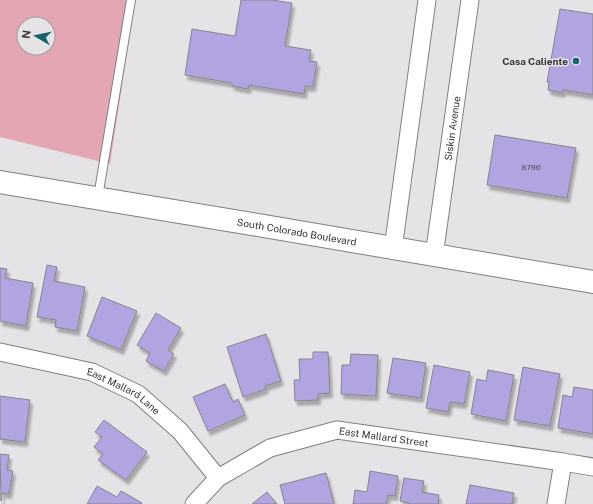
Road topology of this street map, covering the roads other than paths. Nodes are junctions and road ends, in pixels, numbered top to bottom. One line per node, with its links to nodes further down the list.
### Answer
1 (131, 0): 5 (lane)
2 (427, 0): 6 (street)
3 (470, 0): 7 (street, Siskin Avenue)
4 (0, 182): 5 (main road, South Colorado Boulevard)
5 (98, 198): 6 (main road, South Colorado Boulevard)
6 (393, 249): 7 (main road, South Colorado Boulevard)
7 (434, 256): 8 (main road, South Colorado Boulevard)
8 (593, 282)
9 (0, 352): 12 (street, East Mallard Lane)
10 (563, 462): 11 (street, East Mallard Street); 12 (street, East Mallard Street); 14 (street)
11 (593, 467)
12 (218, 478): 13 (street, East Mallard Street)
13 (194, 504)
14 (556, 504)

